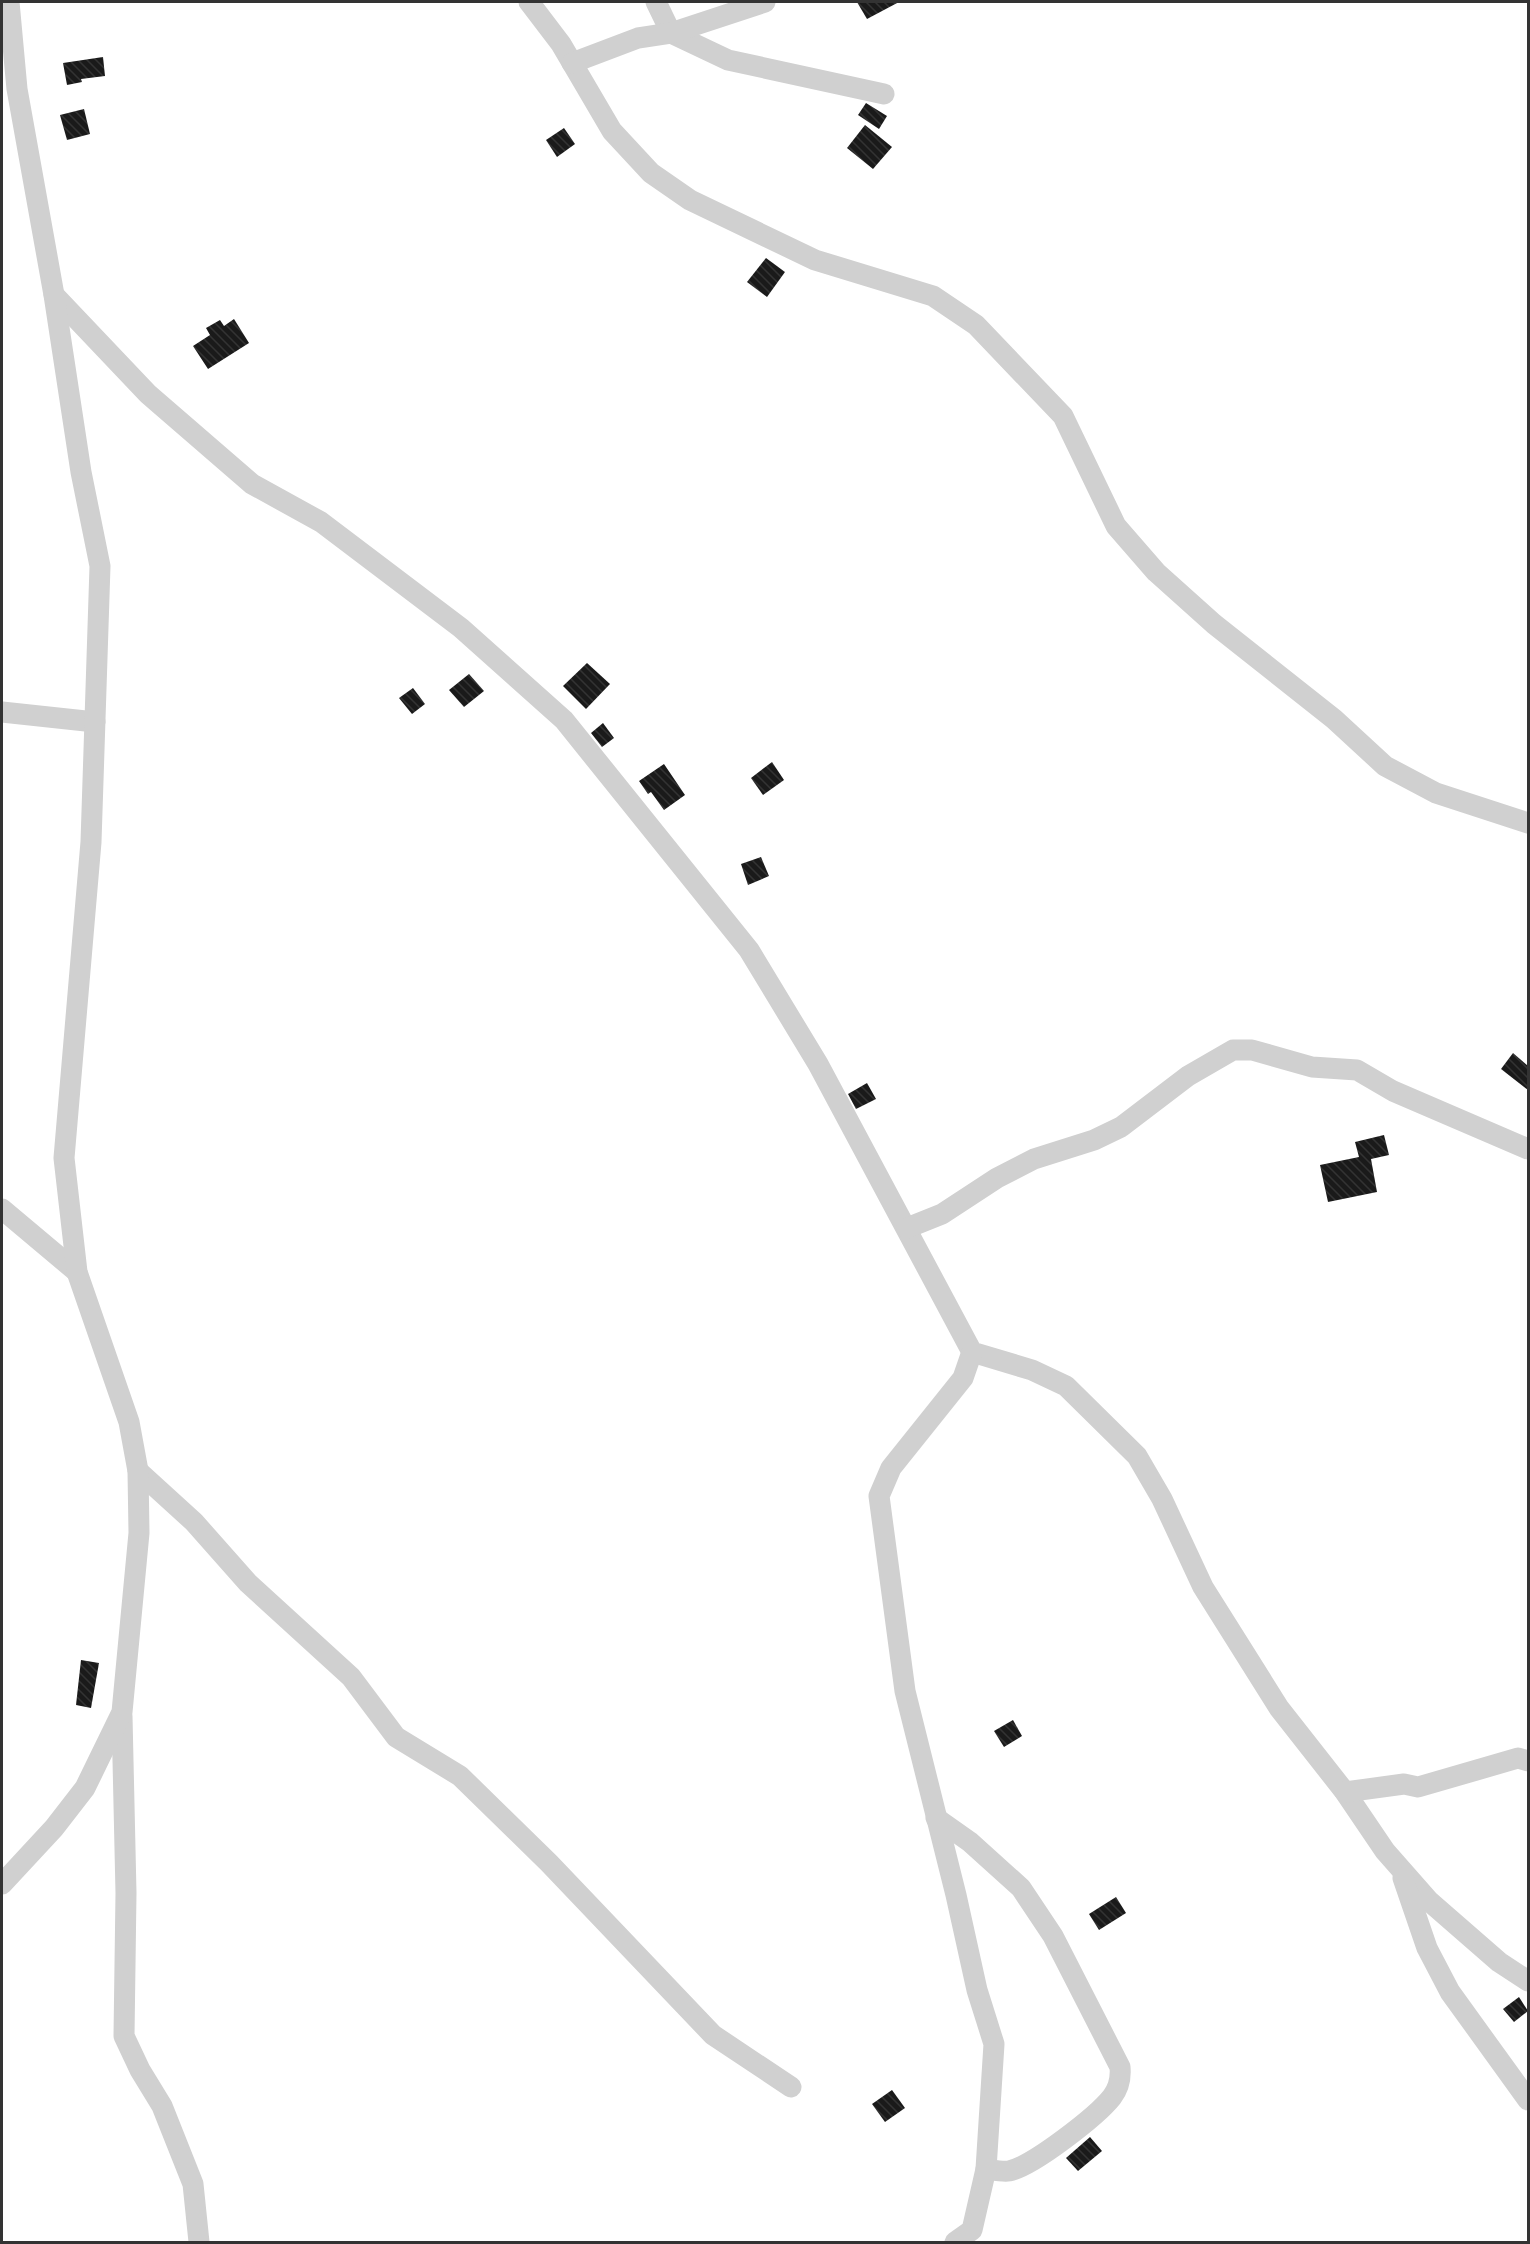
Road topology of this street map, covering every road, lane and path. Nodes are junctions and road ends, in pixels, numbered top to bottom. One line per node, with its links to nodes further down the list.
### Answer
1 (9, 2): 8 (street)
2 (529, 2): 6 (street)
3 (656, 2): 5 (street)
4 (765, 2): 5 (street)
5 (671, 33): 6 (street); 7 (street)
6 (572, 63): 11 (street)
7 (884, 94)
8 (54, 295): 10 (street); 14 (street)
9 (2, 712): 10 (street)
10 (95, 722): 15 (street)
11 (1528, 823)
12 (1528, 1149): 14 (street)
13 (2, 1209): 15 (street)
14 (907, 1228): 16 (street)
15 (77, 1272): 17 (street)
16 (972, 1352): 20 (street); 21 (street)
17 (138, 1471): 18 (street); 25 (street)
18 (122, 1712): 23 (street); 28 (street)
19 (1528, 1761): 20 (street)
20 (1345, 1792): 22 (street)
21 (936, 1818): 27 (street); 27 (street)
22 (1400, 1868): 24 (street); 26 (street)
23 (2, 1884)
24 (1528, 1981)
25 (791, 2087)
26 (1528, 2100)
27 (986, 2169): 29 (street)
28 (199, 2242)
29 (955, 2242)

